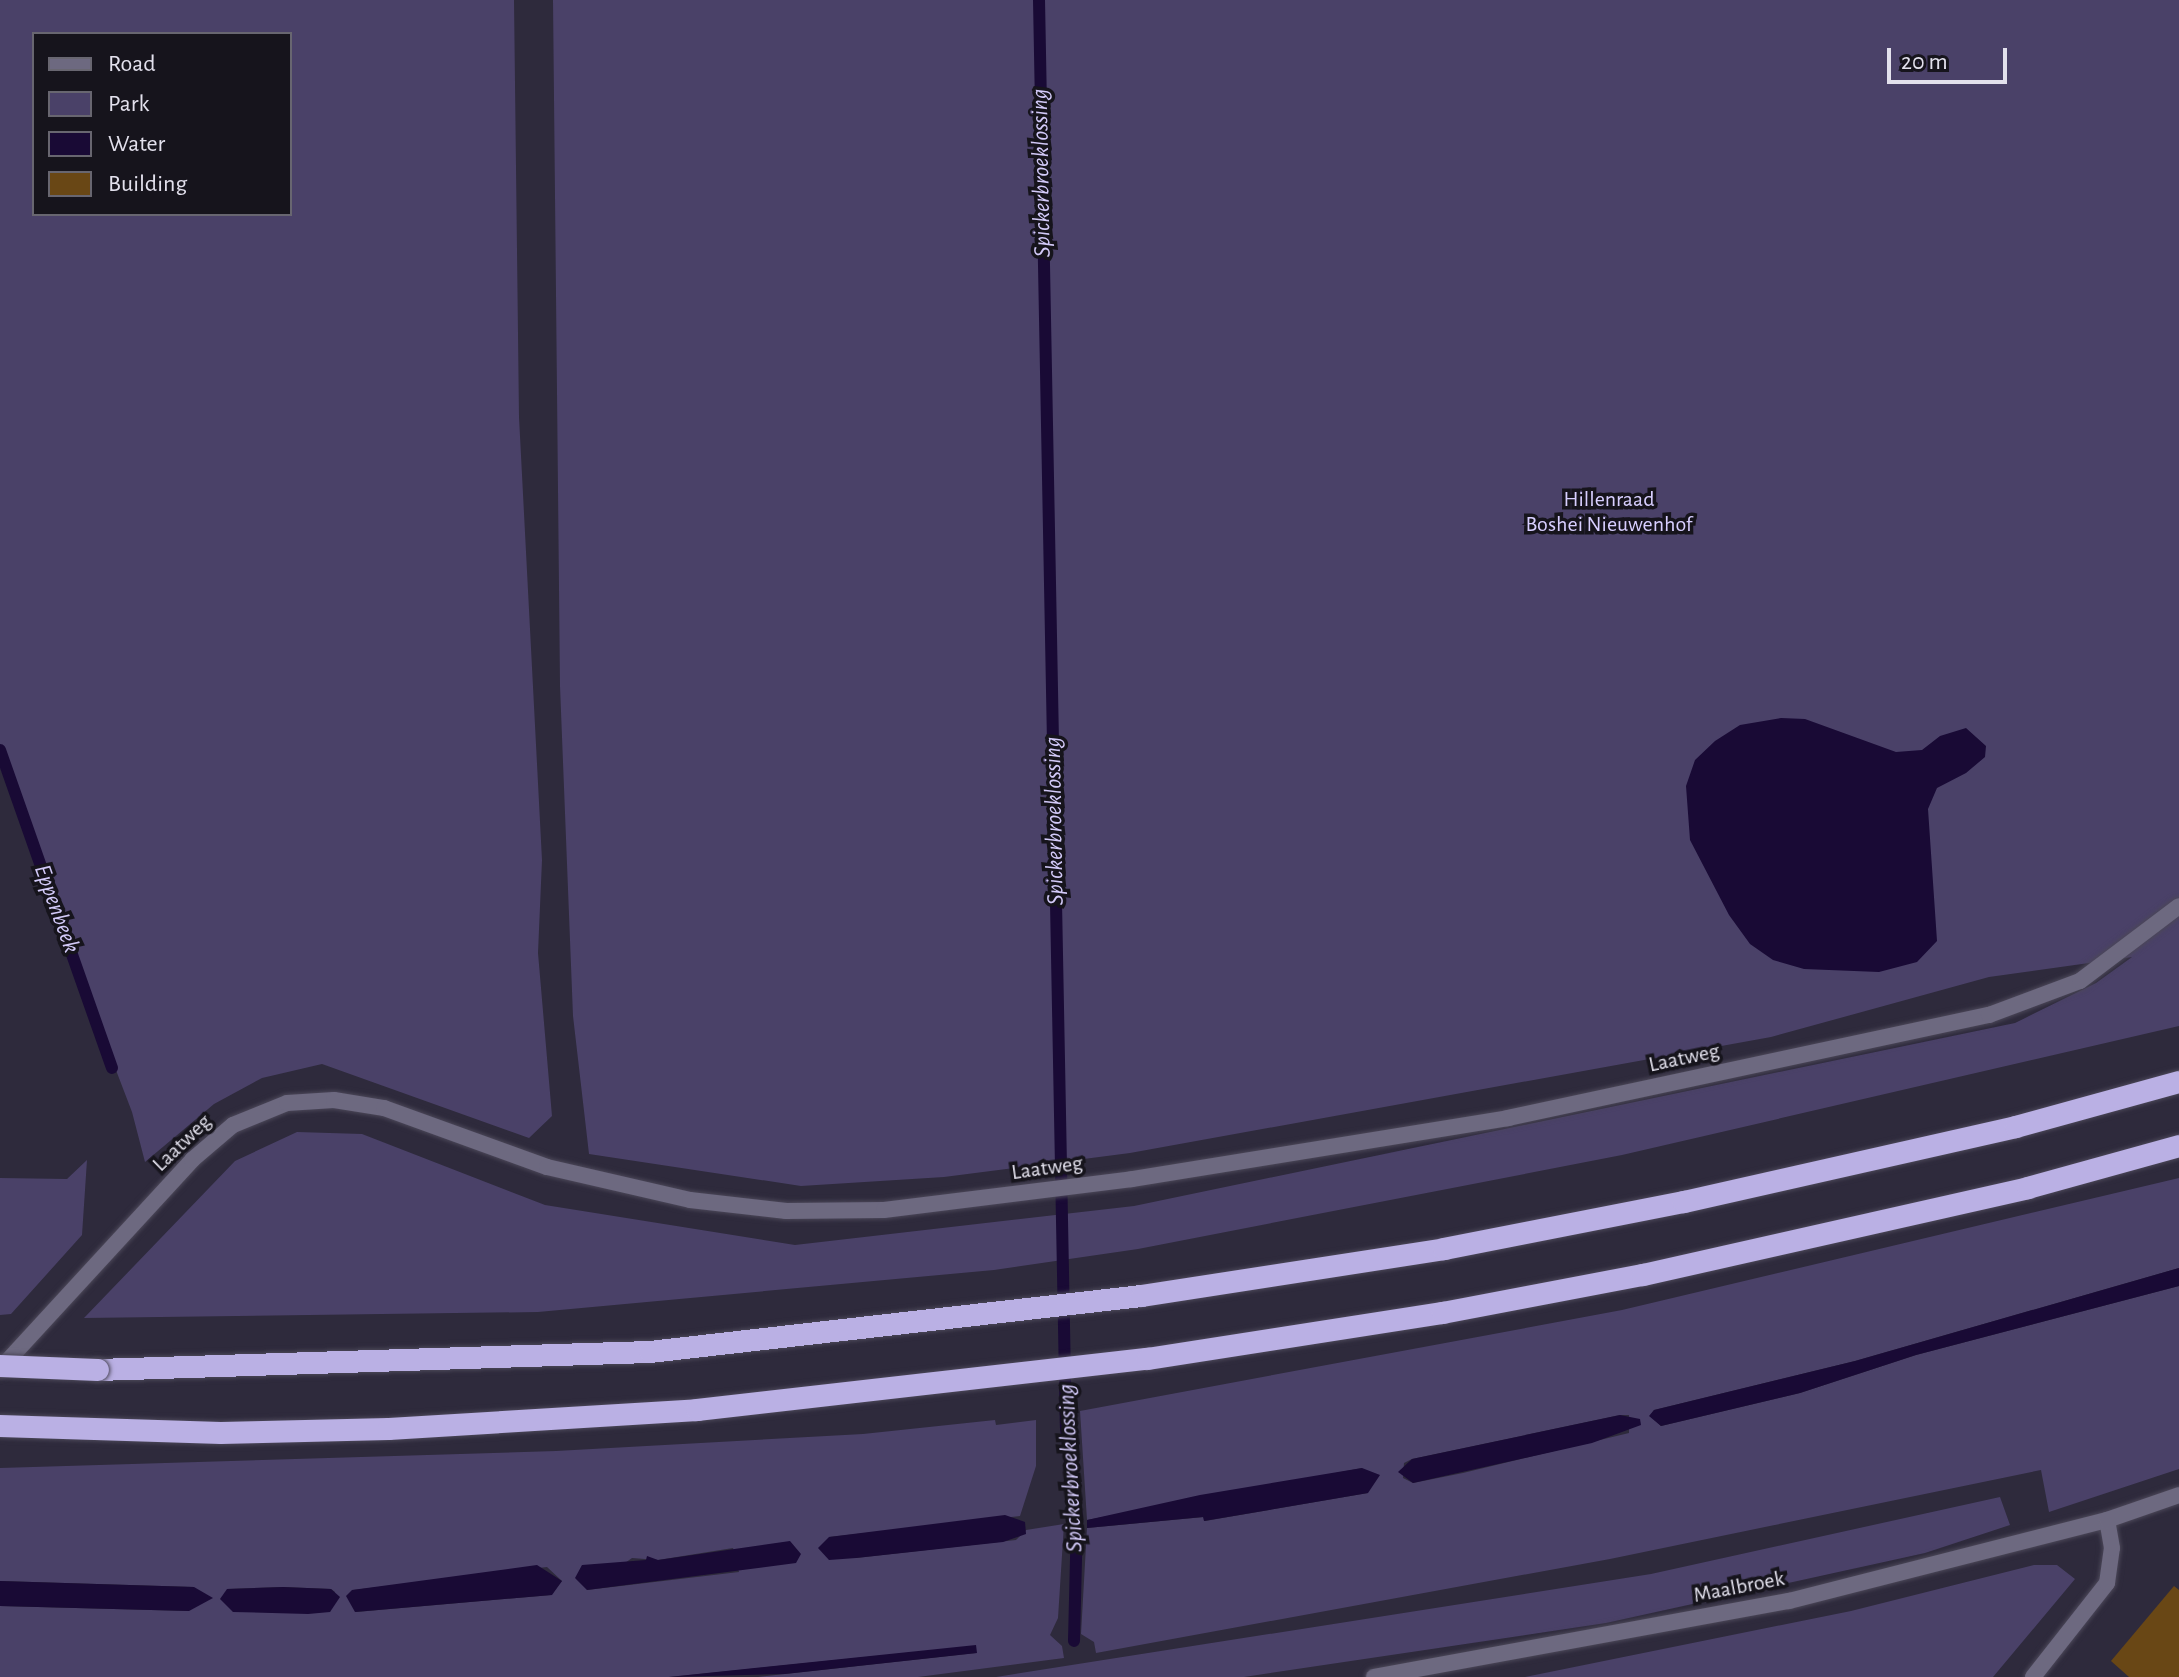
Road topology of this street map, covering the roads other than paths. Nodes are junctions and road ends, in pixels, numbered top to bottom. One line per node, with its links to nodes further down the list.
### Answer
1 (2179, 906): 4 (street, Laatweg)
2 (2179, 1082): 4 (highway, bridge)
3 (2179, 1146): 5 (highway)
4 (0, 1368)
5 (0, 1426)
6 (2179, 1495): 7 (street, Maalbroek)
7 (2107, 1520): 8 (street, Maalbroek); 9 (street)
8 (1374, 1677)
9 (2033, 1677)

